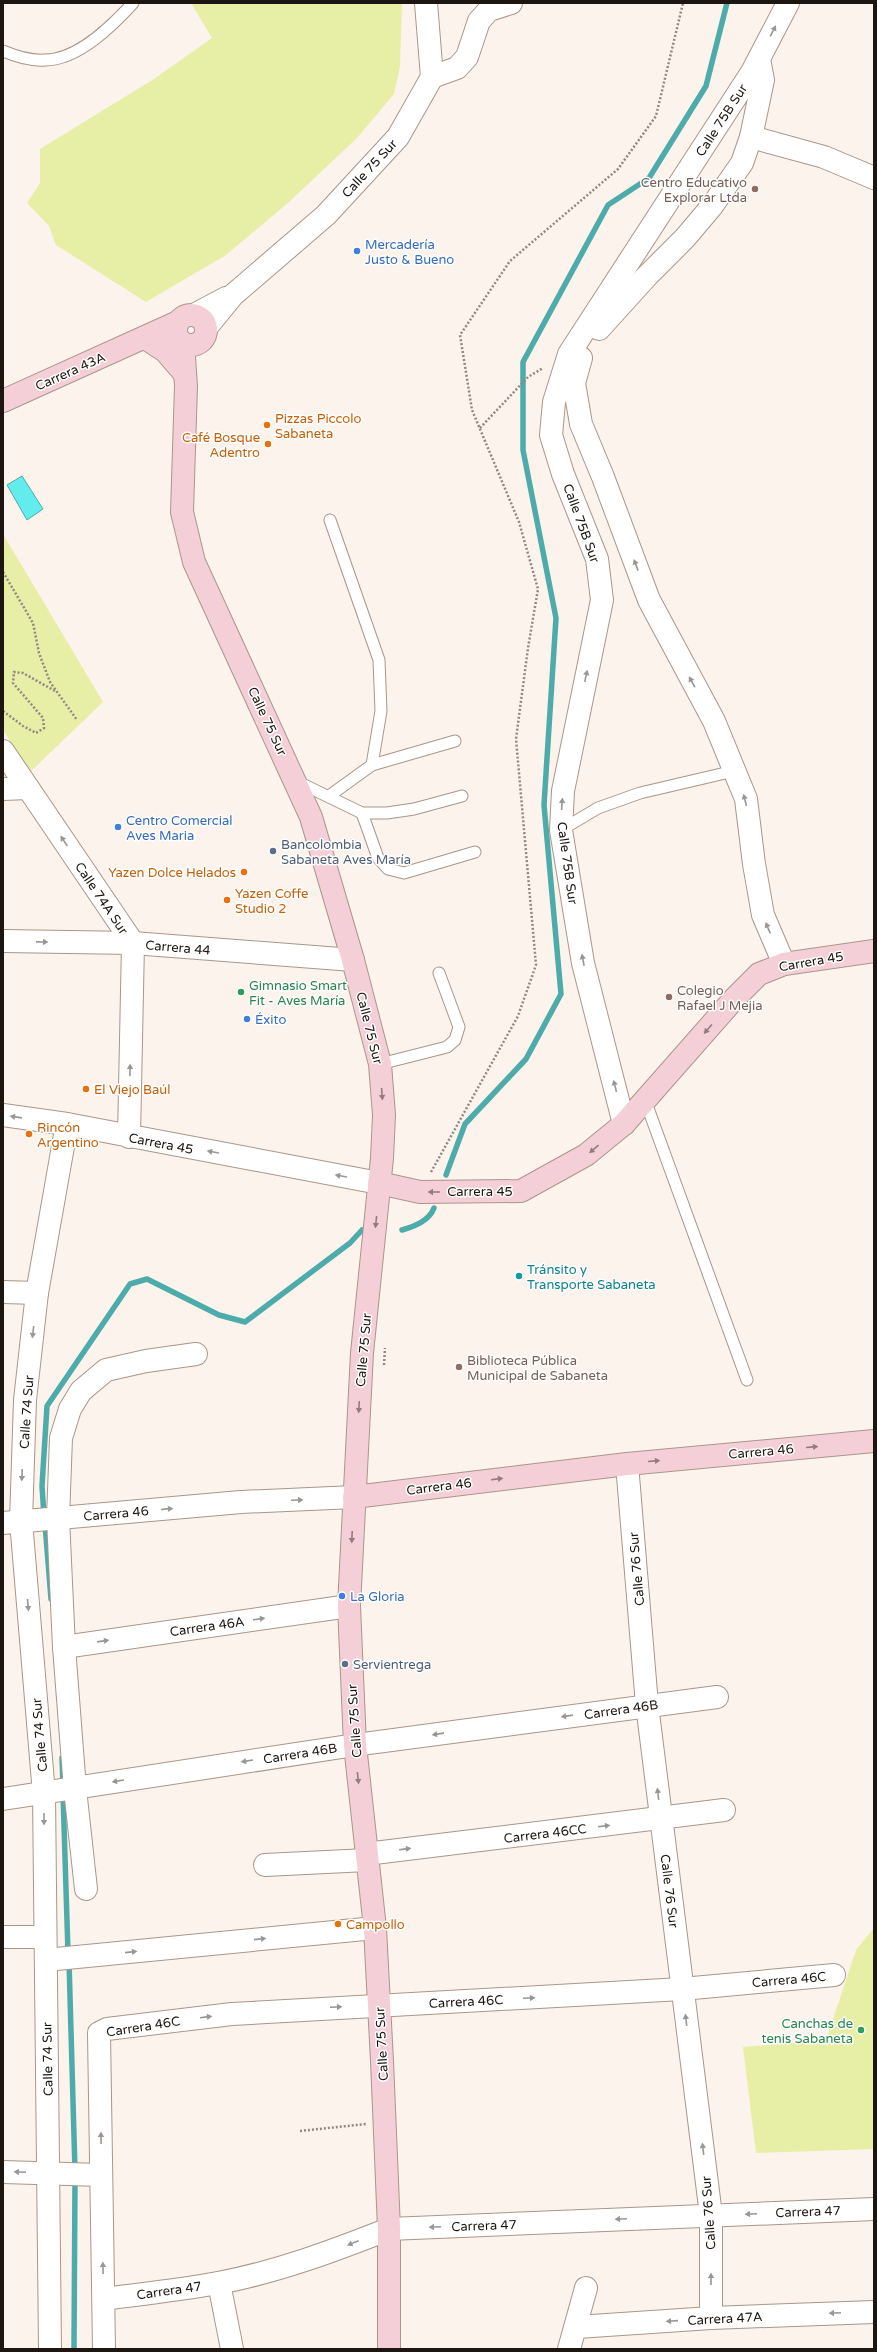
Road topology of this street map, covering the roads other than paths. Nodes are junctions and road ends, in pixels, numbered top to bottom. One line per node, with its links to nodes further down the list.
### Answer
1 (133, 3): 5 (lane)
2 (426, 3): 7 (street)
3 (511, 3): 7 (street)
4 (788, 3): 6 (street, Calle 75B Sur, one-way to 4)
5 (3, 51)
6 (759, 59): 8 (street); 25 (street, Calle 75B Sur, one-way to 6)
7 (432, 77): 10 (street, Calle 75 Sur)
8 (751, 137): 9 (street); 18 (street, one-way to 8)
9 (874, 178)
10 (190, 331): 11 (street, Carrera 43A); 12 (street, Calle 75 Sur)
11 (143, 340): 12 (street); 13 (street, Carrera 43A)
12 (186, 380): 19 (street, Calle 75 Sur)
13 (3, 401)
14 (330, 520): 17 (lane)
15 (455, 741): 17 (lane)
16 (3, 751): 20 (street, Calle 74A Sur)
17 (372, 765): 22 (lane)
18 (734, 771): 25 (lane); 31 (street, one-way to 18)
19 (296, 781): 22 (lane); 30 (street, Calle 75 Sur)
20 (28, 788): 21 (street); 28 (street, Calle 74A Sur, one-way to 20)
21 (3, 789)
22 (329, 796): 24 (lane)
23 (462, 796): 24 (lane)
24 (362, 813): 26 (lane)
25 (560, 830): 37 (street, Calle 75B Sur, one-way to 25)
26 (475, 852)
27 (3, 941): 28 (street, Carrera 44, one-way to 28)
28 (133, 943): 30 (street, Carrera 44); 38 (street, Calle 74A Sur, one-way to 28)
29 (874, 951): 31 (street, Carrera 45)
30 (354, 960): 33 (street, Calle 75 Sur)
31 (784, 964): 34 (street, Carrera 45, one-way to 34)
32 (439, 974): 33 (lane)
33 (380, 1064): 39 (street, Calle 75 Sur, one-way to 39)
34 (645, 1100): 37 (street, Carrera 45); 43 (lane)
35 (3, 1116): 36 (street, Carrera 45, one-way to 35)
36 (66, 1124): 38 (street, Carrera 45); 41 (street, Calle 74 Sur)
37 (624, 1124): 39 (street, Carrera 45, one-way to 39)
38 (129, 1137): 39 (street, Carrera 45, one-way to 38)
39 (379, 1183): 46 (street, Calle 75 Sur, one-way to 46)
40 (3, 1292): 41 (street)
41 (37, 1293): 47 (street, Calle 74 Sur, one-way to 47)
42 (196, 1354): 47 (street, Calle 74 Sur)
43 (747, 1380)
44 (874, 1441): 45 (street, Carrera 46, one-way to 44)
45 (627, 1464): 46 (street, Carrera 46, one-way to 45); 51 (street, Calle 76 Sur)
46 (354, 1497): 47 (street, Carrera 46, one-way to 46); 48 (street, Calle 75 Sur, one-way to 48)
47 (33, 1520): 49 (street, Calle 74 Sur); 54 (street, Calle 74 Sur, one-way to 54)
48 (349, 1606): 49 (street, Carrera 46A, one-way to 48); 52 (street, Calle 75 Sur)
49 (64, 1647): 53 (street, Calle 74 Sur)
50 (717, 1697): 51 (street, Carrera 46B)
51 (647, 1705): 52 (street, Carrera 46B, one-way to 52); 57 (street, Calle 76 Sur, one-way to 51)
52 (355, 1745): 53 (street, Carrera 46B, one-way to 53); 58 (street, Calle 75 Sur, one-way to 58)
53 (72, 1789): 54 (street, Carrera 46B); 60 (street, Calle 74 Sur)
54 (46, 1793): 55 (street, Carrera 46B); 63 (street, Calle 74 Sur, one-way to 63)
55 (3, 1799)
56 (724, 1810): 57 (street, Carrera 46CC)
57 (661, 1819): 58 (street, Carrera 46CC, one-way to 57); 66 (street, Calle 76 Sur)
58 (367, 1857): 59 (street, Carrera 46CC); 61 (street, Calle 75 Sur)
59 (265, 1865)
60 (86, 1889)
61 (375, 1928): 64 (street, one-way to 61); 67 (street, Calle 75 Sur)
62 (3, 1937): 63 (street)
63 (45, 1937): 64 (street, Calle 74 Sur)
64 (53, 1959): 69 (street, Calle 74 Sur)
65 (834, 1975): 66 (street, Carrera 46C)
66 (682, 1989): 67 (street, Carrera 46C, one-way to 66); 72 (street, Calle 76 Sur, one-way to 66)
67 (379, 2006): 70 (street, Carrera 46C, one-way to 67); 73 (street, Calle 75 Sur)
68 (3, 2172): 69 (street, one-way to 68)
69 (56, 2173): 70 (street); 80 (street, Calle 74 Sur)
70 (96, 2174): 76 (street, one-way to 70)
71 (874, 2209): 72 (street, Carrera 47, one-way to 72)
72 (711, 2215): 73 (street, Carrera 47, one-way to 73); 78 (street, Calle 76 Sur, one-way to 72)
73 (389, 2229): 74 (street, Carrera 47, one-way to 74); 83 (street, Calle 75 Sur)
74 (218, 2283): 76 (street, Carrera 47); 82 (street)
75 (586, 2288): 79 (street)
76 (104, 2299): 81 (street)
77 (874, 2312): 78 (street, Carrera 47A, one-way to 78)
78 (711, 2318): 79 (street, Carrera 47A, one-way to 79)
79 (576, 2327): 84 (street)
80 (50, 2349)
81 (104, 2349)
82 (232, 2349)
83 (389, 2349)
84 (569, 2349)

